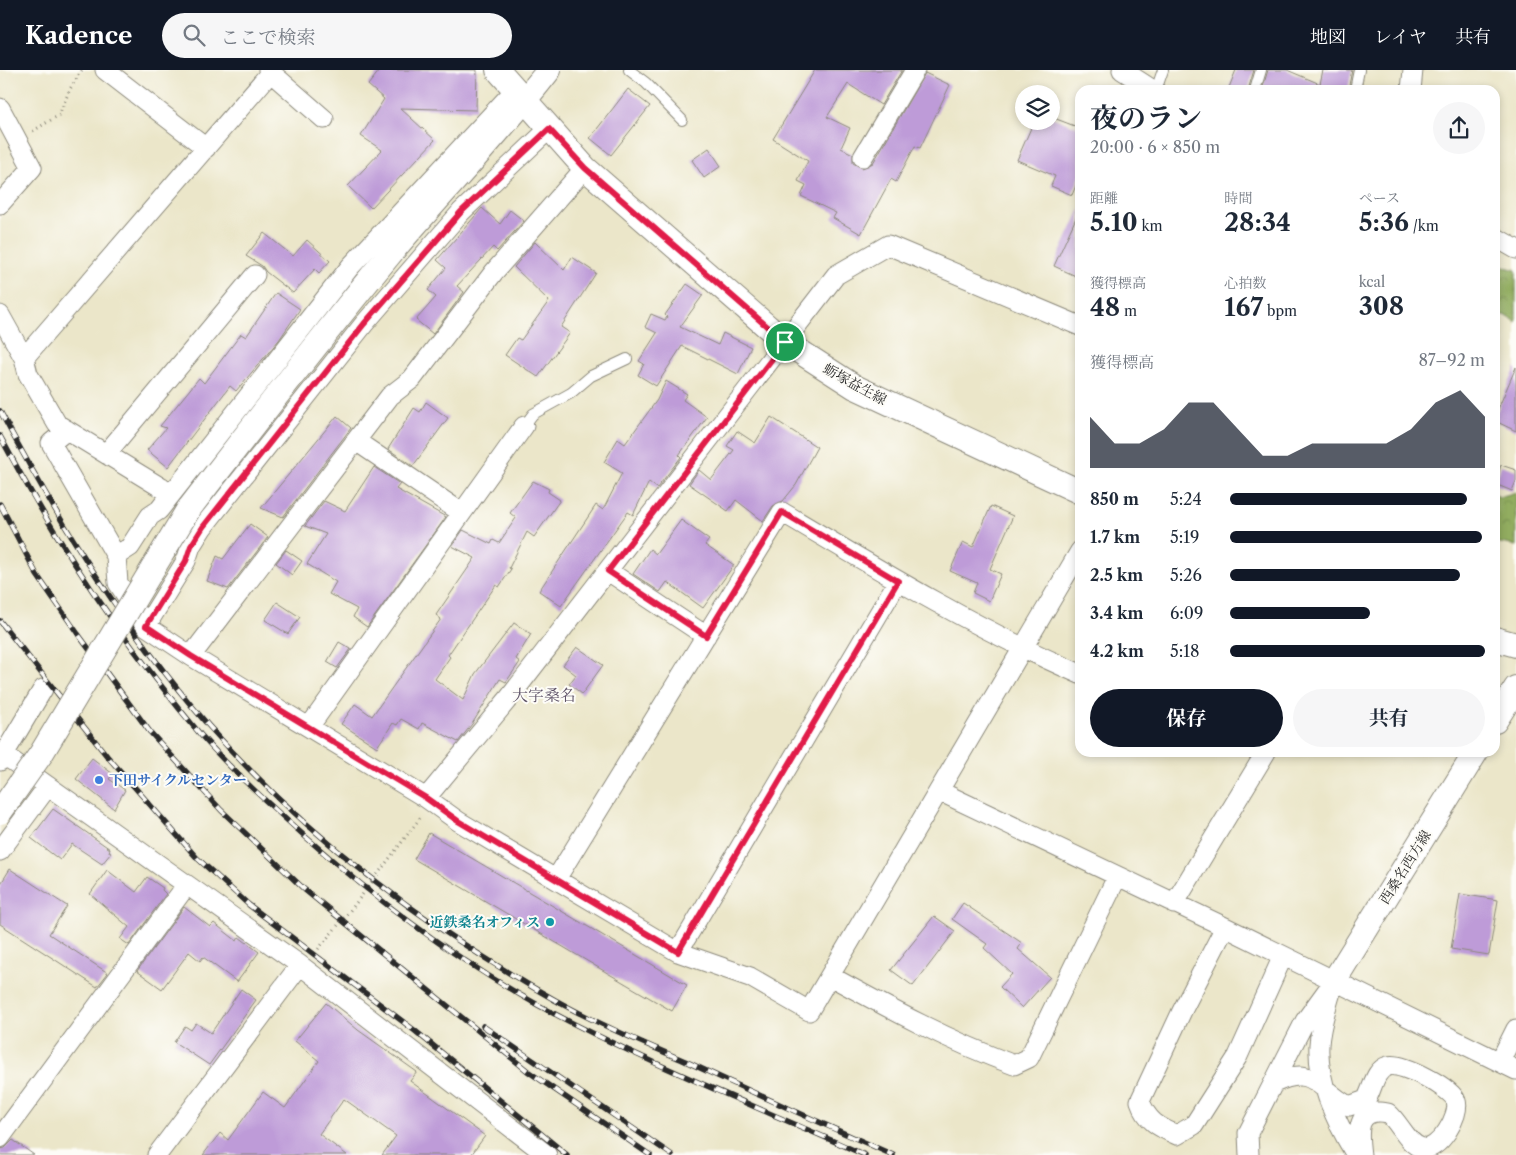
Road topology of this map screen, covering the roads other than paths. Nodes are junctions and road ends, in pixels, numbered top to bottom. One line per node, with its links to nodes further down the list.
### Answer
1 (105, 70): 22 (street)
2 (498, 70): 17 (street, 蛎塚益生線)
3 (549, 70): 17 (street)
4 (629, 70): 20 (lane)
5 (916, 70): 23 (street)
6 (1122, 70): 12 (street)
7 (1163, 70): 13 (lane)
8 (1262, 70): 14 (lane)
9 (1358, 70): 15 (lane)
10 (1413, 70): 16 (street)
11 (270, 71): 19 (street); 22 (street)
12 (1145, 85)
13 (1158, 85)
14 (1257, 85)
15 (1356, 85)
16 (1412, 85)
17 (520, 96): 21 (street, 蛎塚益生線); 39 (street); 62 (street, bridge)
18 (0, 108): 25 (street)
19 (324, 119)
20 (682, 120)
21 (549, 129): 24 (street, 蛎塚益生線); 45 (street)
22 (206, 148): 32 (street)
23 (863, 156)
24 (585, 168): 31 (street, 蛎塚益生線); 36 (street)
25 (0, 204)
26 (1500, 240): 27 (street)
27 (1516, 249)
28 (255, 275): 37 (street)
29 (0, 315): 32 (street)
30 (1075, 324): 31 (street)
31 (785, 342): 38 (street, 蛎塚益生線); 43 (street)
32 (24, 358): 35 (street)
33 (627, 359): 34 (lane)
34 (524, 426): 40 (street)
35 (67, 430): 37 (street); 41 (street)
36 (356, 441): 40 (street); 50 (street)
37 (106, 454): 39 (street)
38 (1075, 490)
39 (170, 493): 41 (street)
40 (462, 513): 55 (street)
41 (116, 556): 45 (street)
42 (1075, 560): 49 (street)
43 (608, 571): 46 (street); 61 (street)
44 (898, 581): 46 (street); 49 (street); 69 (street)
45 (146, 626): 50 (street)
46 (706, 636): 65 (street)
47 (1500, 640): 48 (street)
48 (1516, 645)
49 (1023, 649): 51 (street); 60 (street)
50 (191, 656): 55 (street)
51 (1075, 672)
52 (1516, 688): 54 (street)
53 (44, 690): 56 (street)
54 (1500, 713)
55 (309, 727): 61 (street)
56 (1, 756): 59 (street)
57 (1262, 757): 67 (street)
58 (1473, 757): 73 (street, 西桑名西方線)
59 (48, 786): 63 (street); 66 (street)
60 (939, 791): 64 (street); 72 (street)
61 (426, 798): 65 (street)
62 (0, 812)
63 (0, 852)
64 (1117, 876): 67 (street); 72 (street)
65 (556, 880): 69 (street)
66 (186, 886): 71 (street); 78 (street)
67 (1174, 904): 68 (street)
68 (1225, 927): 70 (street); 70 (street)
69 (678, 952): 72 (street)
70 (1283, 956): 73 (street)
71 (300, 965): 79 (street); 80 (street)
72 (830, 976)
73 (1334, 981): 75 (street); 76 (street); 77 (street)
74 (1516, 1029): 75 (street)
75 (1508, 1066)
76 (1274, 1082): 77 (street); 81 (street)
77 (1325, 1087): 82 (street); 83 (street)
78 (0, 1138)
79 (157, 1155)
80 (547, 1155)
81 (1249, 1155)
82 (1356, 1155)
83 (1361, 1155)

